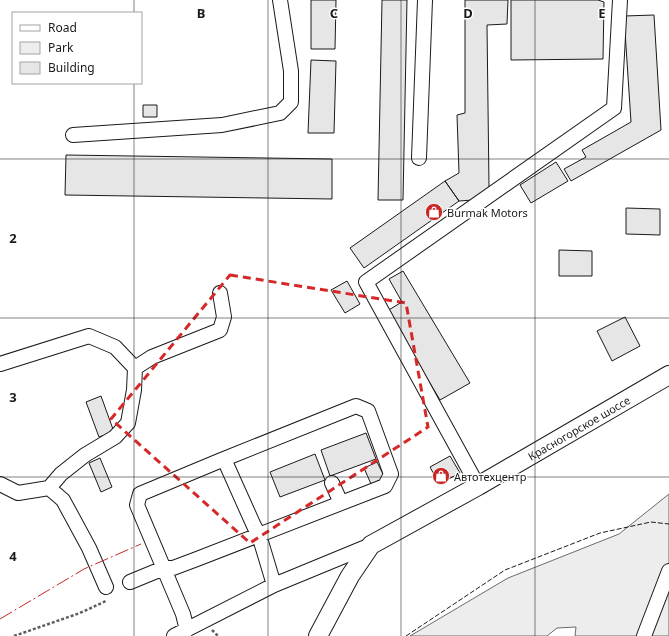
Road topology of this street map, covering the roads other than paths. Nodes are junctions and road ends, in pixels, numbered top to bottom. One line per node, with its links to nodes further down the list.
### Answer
1 (280, 0): 4 (street)
2 (425, 0): 5 (street)
3 (620, 0): 13 (street)
4 (73, 135)
5 (419, 158)
6 (220, 293): 8 (street)
7 (0, 364): 8 (street)
8 (135, 368): 14 (street)
9 (669, 375): 13 (main road, Красногорское шоссе)
10 (224, 459): 15 (street); 16 (street); 18 (street)
11 (332, 483): 15 (street)
12 (0, 484): 14 (street)
13 (478, 486): 17 (main road, Красногорское шоссе)
14 (49, 488): 22 (street)
15 (341, 503): 16 (street)
16 (259, 535): 18 (street); 21 (street)
17 (371, 545): 21 (street); 25 (main road, Красногорское шоссе)
18 (164, 568): 20 (street); 23 (street)
19 (669, 570): 26 (street)
20 (130, 582)
21 (274, 585): 23 (street)
22 (106, 594)
23 (187, 630): 24 (street)
24 (174, 636)
25 (318, 636)
26 (644, 636)

